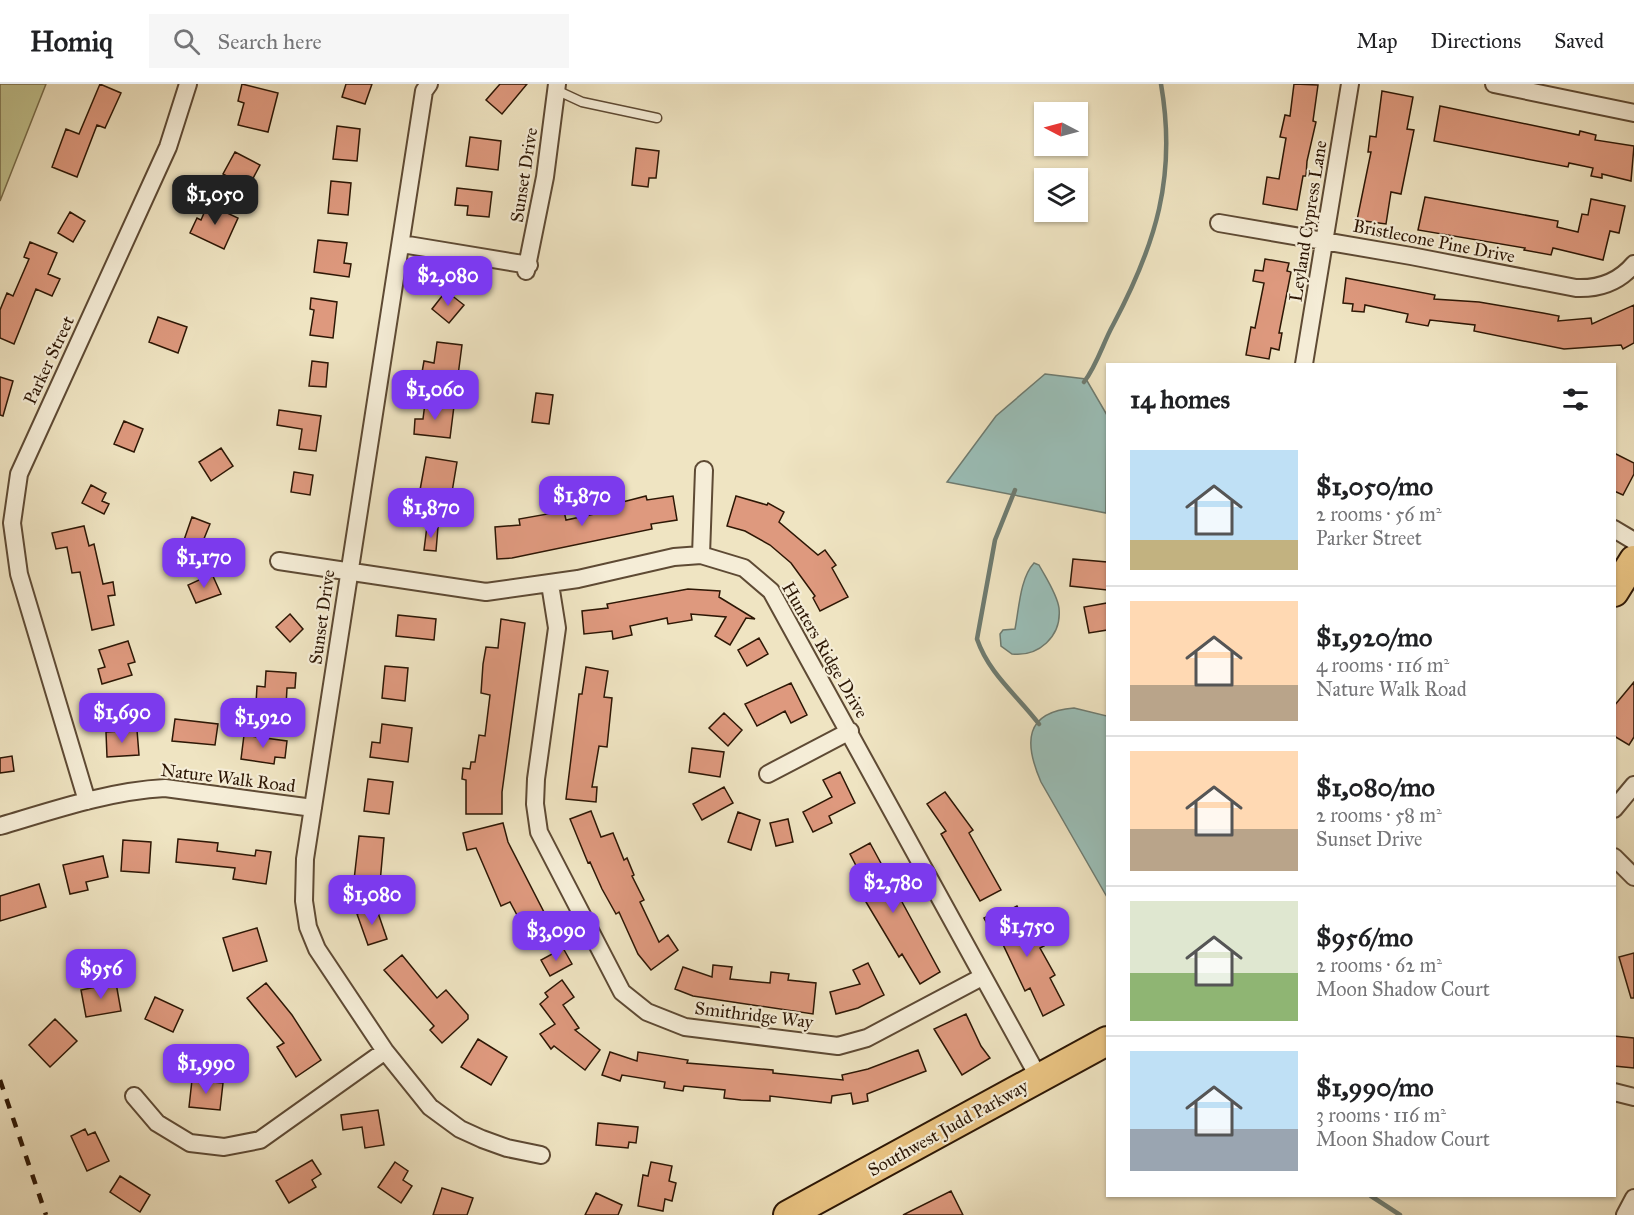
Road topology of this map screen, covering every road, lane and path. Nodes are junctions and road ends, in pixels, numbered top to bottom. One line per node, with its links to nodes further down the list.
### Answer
1 (188, 84): 25 (street, Parker Street)
2 (429, 84): 10 (street, Sunset Drive)
3 (1350, 84): 9 (street, Leyland Cypress Lane)
4 (1494, 84): 6 (street)
5 (556, 87): 7 (lane); 10 (street, Sunset Drive)
6 (1634, 112)
7 (657, 118)
8 (1219, 223): 9 (street, Bristlecone Pine Drive)
9 (1324, 240): 11 (street, Bristlecone Pine Drive); 12 (street, Leyland Cypress Lane)
10 (402, 244): 19 (street, Sunset Drive)
11 (1634, 264)
12 (1304, 363)
13 (704, 470): 16 (street)
14 (1616, 530): 15 (street)
15 (1634, 542)
16 (701, 555): 20 (street, Hunters Ridge Drive); 22 (street, Hunters Ridge Drive)
17 (1634, 560): 21 (highway)
18 (279, 561): 19 (street, Hunters Ridge Drive)
19 (348, 572): 20 (street, Hunters Ridge Drive); 27 (street, Sunset Drive)
20 (550, 584): 31 (street, Smithridge Way)
21 (1616, 588)
22 (849, 731): 23 (street); 31 (street, Hunters Ridge Drive)
23 (768, 774)
24 (1634, 785): 26 (street)
25 (87, 801): 27 (street, Nature Walk Road); 28 (street, Nature Walk Road)
26 (1616, 807)
27 (313, 808): 33 (street, Sunset Drive)
28 (0, 826)
29 (1616, 859): 30 (street)
30 (1634, 877)
31 (982, 977): 34 (street, Hunters Ridge Drive)
32 (1106, 1042): 34 (highway, Southwest Judd Parkway)
33 (386, 1051): 36 (street); 38 (street, Sunset Drive)
34 (1039, 1078): 40 (highway, Southwest Judd Parkway)
35 (1616, 1092): 37 (street)
36 (134, 1096)
37 (1634, 1097)
38 (541, 1155)
39 (1634, 1198): 41 (street)
40 (788, 1215)
41 (1625, 1215)

